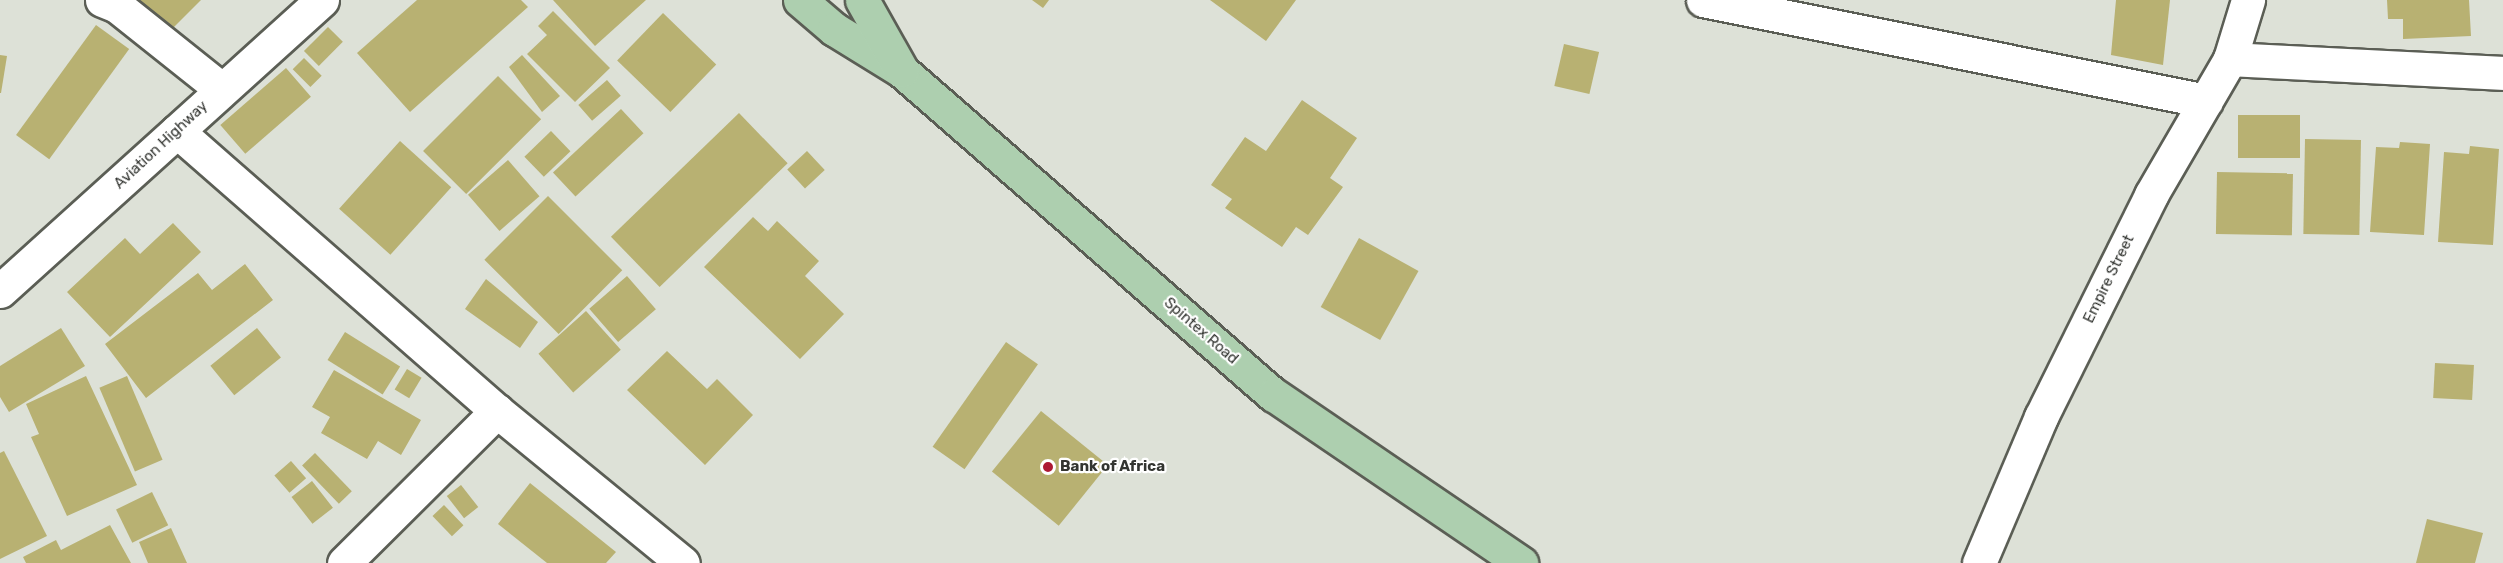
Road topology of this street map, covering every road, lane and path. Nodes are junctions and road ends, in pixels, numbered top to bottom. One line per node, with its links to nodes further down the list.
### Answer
1 (102, 0): 10 (street)
2 (322, 0): 10 (street, Aviation Highway)
3 (800, 0): 8 (main road, Spintex Road)
4 (862, 0): 8 (main road, Spintex Road)
5 (1703, 0): 11 (street)
6 (2248, 0): 7 (street, Empire Street)
7 (2230, 58): 9 (street); 11 (street, Empire Street)
8 (902, 71): 17 (main road, Spintex Road)
9 (2503, 73)
10 (221, 89): 12 (street, Aviation Highway)
11 (2206, 101): 18 (street, Empire Street)
12 (177, 130): 13 (street, Aviation Highway); 14 (street)
13 (0, 291)
14 (497, 411): 15 (street); 16 (street)
15 (344, 563)
16 (683, 563)
17 (1521, 563)
18 (1979, 563)

